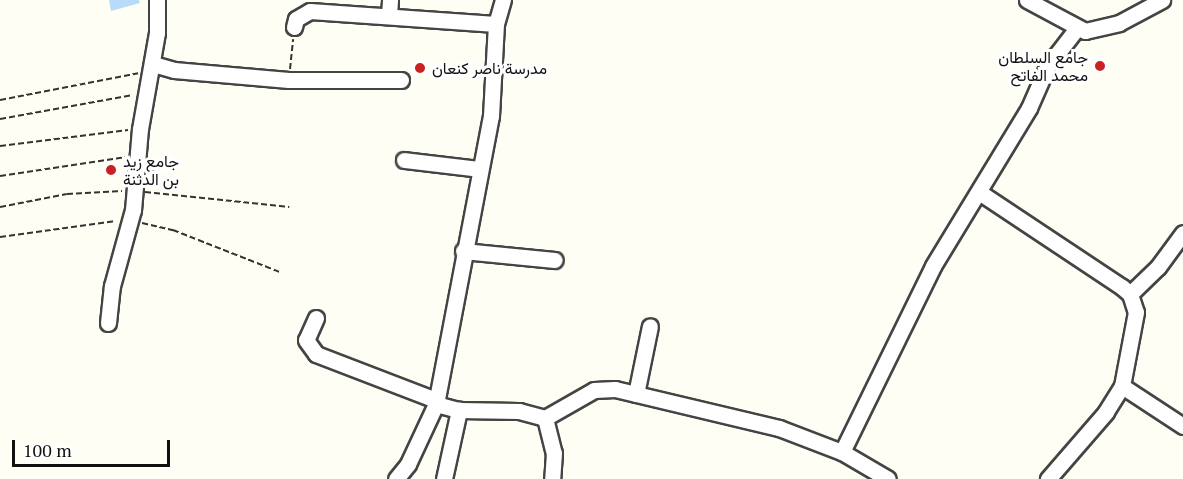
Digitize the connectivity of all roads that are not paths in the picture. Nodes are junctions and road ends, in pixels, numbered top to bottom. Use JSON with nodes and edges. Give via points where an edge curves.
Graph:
{"nodes":[{"id":1,"x":157,"y":0,"type":"edge"},
{"id":2,"x":503,"y":0,"type":"edge"},
{"id":3,"x":1027,"y":0,"type":"edge"},
{"id":4,"x":1162,"y":0,"type":"edge"},
{"id":5,"x":389,"y":8,"type":"edge"},
{"id":6,"x":496,"y":24,"type":"junction"},
{"id":7,"x":294,"y":27,"type":"road end"},
{"id":8,"x":1077,"y":28,"type":"junction"},
{"id":9,"x":152,"y":68,"type":"junction"},
{"id":10,"x":401,"y":80,"type":"dead end"},
{"id":11,"x":405,"y":160,"type":"dead end"},
{"id":12,"x":479,"y":169,"type":"junction"},
{"id":13,"x":979,"y":192,"type":"junction"},
{"id":14,"x":1183,"y":233,"type":"edge"},
{"id":15,"x":463,"y":250,"type":"junction"},
{"id":16,"x":555,"y":260,"type":"dead end"},
{"id":17,"x":1130,"y":294,"type":"junction"},
{"id":18,"x":316,"y":318,"type":"dead end"},
{"id":19,"x":108,"y":323,"type":"dead end"},
{"id":20,"x":650,"y":326,"type":"dead end"},
{"id":21,"x":1122,"y":386,"type":"junction"},
{"id":22,"x":636,"y":394,"type":"junction"},
{"id":23,"x":436,"y":402,"type":"junction"},
{"id":24,"x":459,"y":410,"type":"junction"},
{"id":25,"x":545,"y":418,"type":"junction"},
{"id":26,"x":1183,"y":426,"type":"edge"},
{"id":27,"x":842,"y":452,"type":"junction"},
{"id":28,"x":396,"y":479,"type":"edge"},
{"id":29,"x":444,"y":479,"type":"edge"},
{"id":30,"x":552,"y":479,"type":"edge"},
{"id":31,"x":888,"y":479,"type":"edge"},
{"id":32,"x":1048,"y":479,"type":"edge"}],
"edges":[{"from":1,"to":9,"type":"street"},
{"from":2,"to":6,"type":"street"},
{"from":3,"to":8,"type":"street"},
{"from":4,"to":8,"type":"street","via":[[1104,28]]},
{"from":5,"to":6,"type":"street"},
{"from":5,"to":7,"type":"street","via":[[310,11],[297,19]]},
{"from":6,"to":12,"type":"street","via":[[491,116]]},
{"from":8,"to":13,"type":"street","via":[[1047,67],[1029,108]]},
{"from":9,"to":10,"type":"street","via":[[289,80]]},
{"from":9,"to":19,"type":"street","via":[[140,129],[131,220],[112,286]]},
{"from":11,"to":12,"type":"street"},
{"from":12,"to":15,"type":"street"},
{"from":13,"to":17,"type":"street"},
{"from":13,"to":27,"type":"street","via":[[933,266]]},
{"from":14,"to":17,"type":"street","via":[[1158,267]]},
{"from":15,"to":16,"type":"street"},
{"from":15,"to":23,"type":"street"},
{"from":17,"to":21,"type":"street","via":[[1136,323]]},
{"from":18,"to":23,"type":"street","via":[[306,340],[316,354]]},
{"from":20,"to":22,"type":"street"},
{"from":21,"to":26,"type":"street"},
{"from":21,"to":32,"type":"street","via":[[1106,412]]},
{"from":22,"to":25,"type":"street","via":[[594,390]]},
{"from":22,"to":27,"type":"street","via":[[758,422]]},
{"from":23,"to":24,"type":"street"},
{"from":23,"to":28,"type":"street","via":[[408,464]]},
{"from":24,"to":25,"type":"street","via":[[519,411]]},
{"from":24,"to":29,"type":"street"},
{"from":25,"to":30,"type":"street","via":[[554,453]]},
{"from":27,"to":31,"type":"street"}]}
